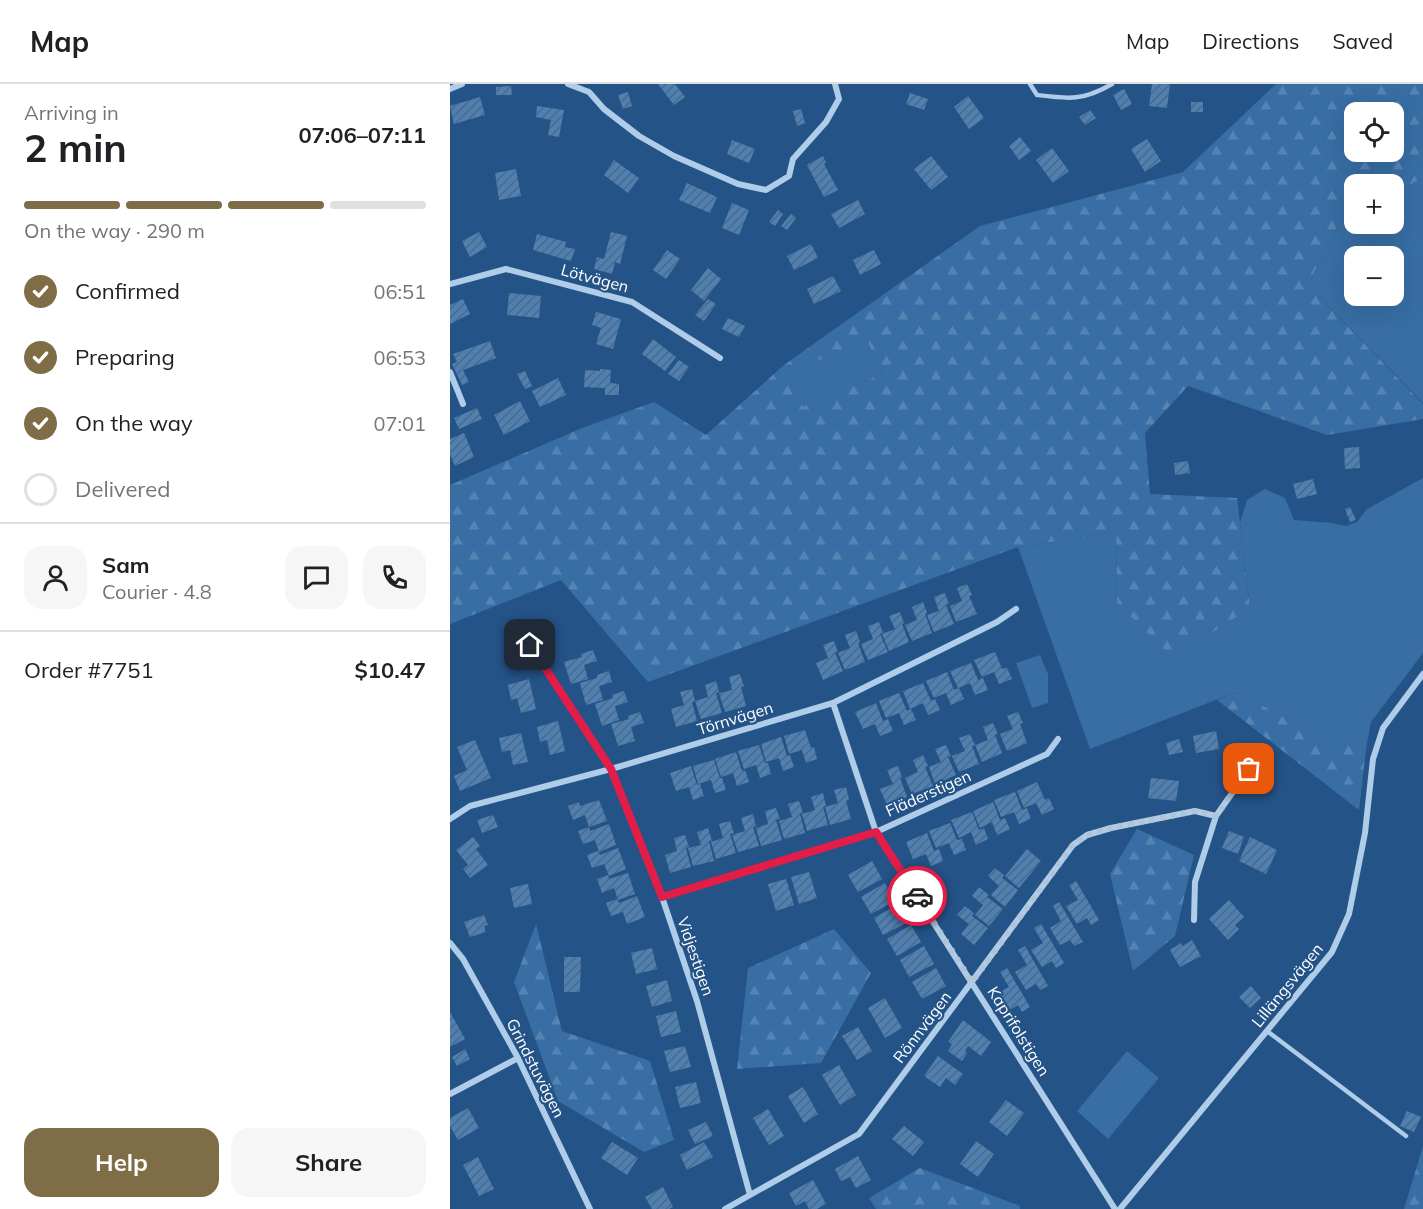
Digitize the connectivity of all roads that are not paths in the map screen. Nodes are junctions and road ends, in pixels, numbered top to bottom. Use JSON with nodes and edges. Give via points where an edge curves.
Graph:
{"nodes":[{"id":1,"x":462,"y":84,"type":"edge"},
{"id":2,"x":568,"y":84,"type":"edge"},
{"id":3,"x":589,"y":84,"type":"edge"},
{"id":4,"x":834,"y":84,"type":"edge"},
{"id":5,"x":1030,"y":84,"type":"edge"},
{"id":6,"x":1112,"y":84,"type":"edge"},
{"id":7,"x":450,"y":89,"type":"edge"},
{"id":8,"x":589,"y":92,"type":"junction"},
{"id":9,"x":450,"y":284,"type":"edge"},
{"id":10,"x":720,"y":358,"type":"dead end"},
{"id":11,"x":450,"y":372,"type":"edge"},
{"id":12,"x":463,"y":404,"type":"dead end"},
{"id":13,"x":1016,"y":609,"type":"dead end"},
{"id":14,"x":530,"y":645,"type":"dead end"},
{"id":15,"x":1423,"y":674,"type":"edge"},
{"id":16,"x":833,"y":703,"type":"junction"},
{"id":17,"x":1058,"y":739,"type":"dead end"},
{"id":18,"x":1259,"y":755,"type":"dead end"},
{"id":19,"x":611,"y":769,"type":"junction"},
{"id":20,"x":1216,"y":816,"type":"junction"},
{"id":21,"x":450,"y":819,"type":"edge"},
{"id":22,"x":876,"y":832,"type":"junction"},
{"id":23,"x":662,"y":897,"type":"junction"},
{"id":24,"x":1194,"y":921,"type":"dead end"},
{"id":25,"x":450,"y":943,"type":"edge"},
{"id":26,"x":972,"y":982,"type":"junction"},
{"id":27,"x":1267,"y":1031,"type":"junction"},
{"id":28,"x":518,"y":1058,"type":"junction"},
{"id":29,"x":450,"y":1094,"type":"edge"},
{"id":30,"x":1406,"y":1136,"type":"dead end"},
{"id":31,"x":750,"y":1195,"type":"junction"},
{"id":32,"x":590,"y":1209,"type":"edge"},
{"id":33,"x":725,"y":1209,"type":"edge"},
{"id":34,"x":1118,"y":1209,"type":"edge"}],
"edges":[{"from":1,"to":7,"type":"street"},
{"from":2,"to":8,"type":"street"},
{"from":3,"to":8,"type":"street"},
{"from":4,"to":8,"type":"street","via":[[839,99],[826,122],[793,159],[789,176],[766,190],[738,184],[662,150],[604,109]]},
{"from":5,"to":6,"type":"lane","via":[[1037,95],[1072,99]]},
{"from":9,"to":10,"type":"street","name":"Lötvägen","via":[[506,269],[632,302]]},
{"from":11,"to":12,"type":"street"},
{"from":13,"to":16,"type":"street","name":"Törnvägen"},
{"from":14,"to":19,"type":"street","name":"Vidjestigen"},
{"from":15,"to":27,"type":"street","name":"Lillängsvägen","via":[[1383,728],[1373,759],[1365,833],[1349,914],[1332,952]]},
{"from":16,"to":19,"type":"street","name":"Törnvägen"},
{"from":16,"to":22,"type":"street","name":"Kaprifolstigen"},
{"from":17,"to":22,"type":"street","name":"Fläderstigen","via":[[1047,754]]},
{"from":18,"to":20,"type":"street"},
{"from":19,"to":21,"type":"street","name":"Törnvägen","via":[[470,806]]},
{"from":19,"to":23,"type":"street","name":"Vidjestigen"},
{"from":20,"to":24,"type":"street","via":[[1195,882]]},
{"from":20,"to":26,"type":"street","name":"Rönnvägen","via":[[1195,811],[1087,835],[1073,845]]},
{"from":22,"to":23,"type":"street","name":"Fläderstigen"},
{"from":22,"to":26,"type":"street","name":"Kaprifolstigen"},
{"from":23,"to":31,"type":"street","name":"Vidjestigen","via":[[698,1001]]},
{"from":25,"to":28,"type":"street","name":"Grindstuvägen","via":[[463,959]]},
{"from":26,"to":31,"type":"street","name":"Rönnvägen","via":[[859,1134]]},
{"from":26,"to":34,"type":"street","name":"Kaprifolstigen"},
{"from":27,"to":30,"type":"lane"},
{"from":27,"to":34,"type":"street","name":"Lillängsvägen"},
{"from":28,"to":29,"type":"street"},
{"from":28,"to":32,"type":"street","name":"Grindstuvägen"},
{"from":31,"to":33,"type":"street","name":"Rönnvägen"}]}
